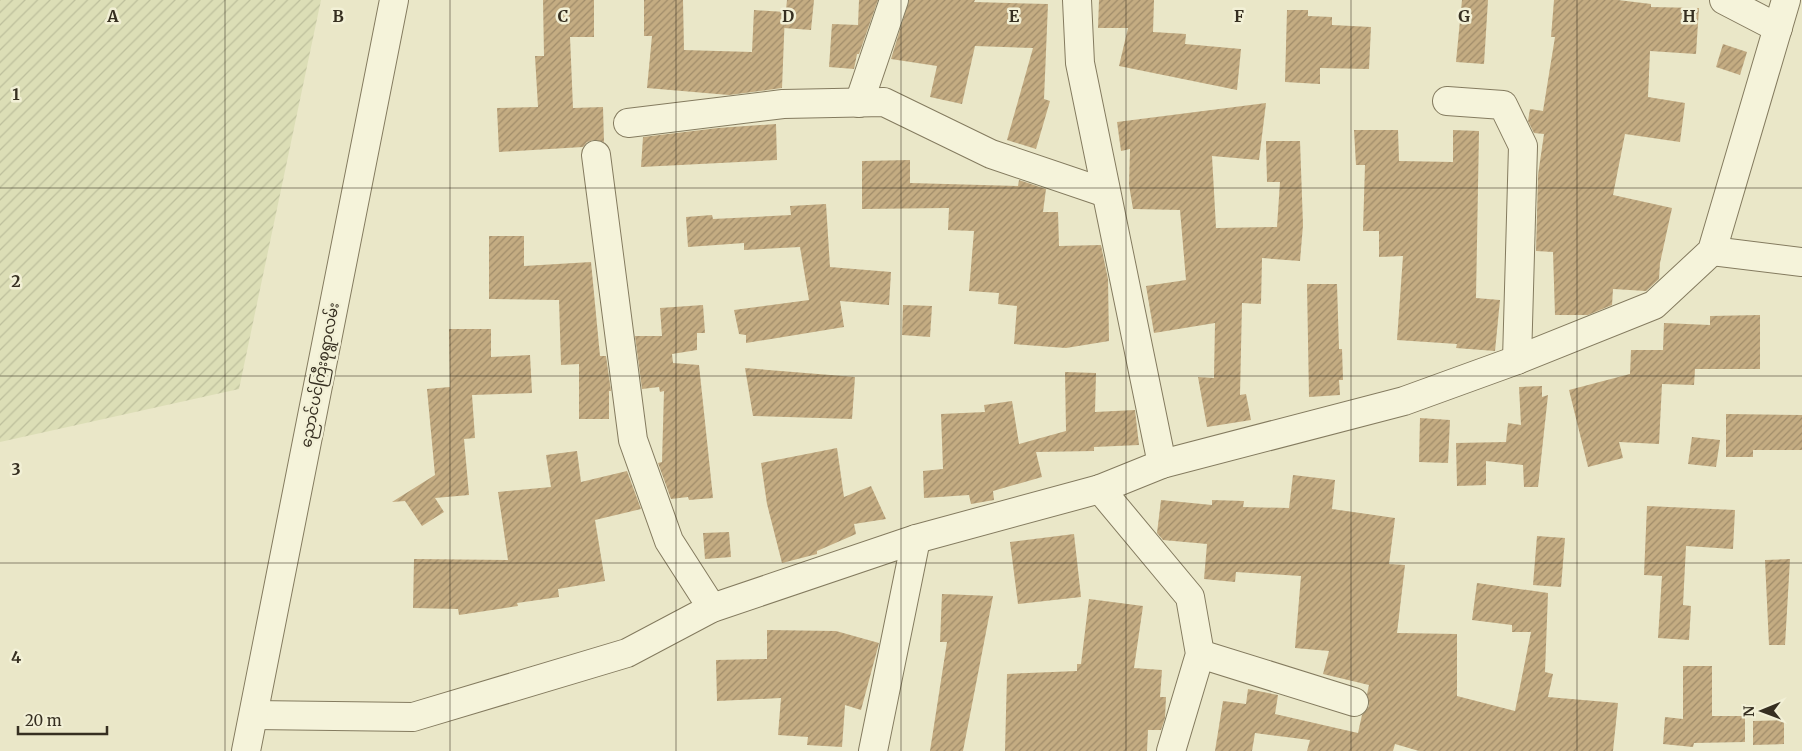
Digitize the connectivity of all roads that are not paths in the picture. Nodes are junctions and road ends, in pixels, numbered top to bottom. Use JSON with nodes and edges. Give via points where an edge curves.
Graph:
{"nodes":[{"id":1,"x":394,"y":0,"type":"edge"},
{"id":2,"x":894,"y":0,"type":"edge"},
{"id":3,"x":1077,"y":0,"type":"edge"},
{"id":4,"x":1724,"y":0,"type":"edge"},
{"id":5,"x":1786,"y":0,"type":"edge"},
{"id":6,"x":1778,"y":28,"type":"junction"},
{"id":7,"x":1447,"y":101,"type":"dead end"},
{"id":8,"x":859,"y":103,"type":"junction"},
{"id":9,"x":628,"y":123,"type":"dead end"},
{"id":10,"x":596,"y":156,"type":"dead end"},
{"id":11,"x":1106,"y":193,"type":"junction"},
{"id":12,"x":1712,"y":251,"type":"junction"},
{"id":13,"x":1802,"y":262,"type":"edge"},
{"id":14,"x":1517,"y":360,"type":"junction"},
{"id":15,"x":1162,"y":464,"type":"junction"},
{"id":16,"x":1100,"y":490,"type":"junction"},
{"id":17,"x":916,"y":539,"type":"junction"},
{"id":18,"x":712,"y":608,"type":"junction"},
{"id":19,"x":1200,"y":654,"type":"junction"},
{"id":20,"x":1354,"y":702,"type":"dead end"},
{"id":21,"x":254,"y":714,"type":"junction"},
{"id":22,"x":246,"y":751,"type":"edge"},
{"id":23,"x":872,"y":751,"type":"edge"},
{"id":24,"x":1171,"y":751,"type":"edge"}],
"edges":[{"from":1,"to":21,"type":"street","name":"ညောင်ပင်ကြီးစုရွာလမ်း"},
{"from":2,"to":8,"type":"street"},
{"from":3,"to":11,"type":"street","via":[[1080,63]]},
{"from":4,"to":6,"type":"street"},
{"from":5,"to":6,"type":"street"},
{"from":6,"to":12,"type":"street"},
{"from":7,"to":14,"type":"street","via":[[1503,106],[1523,146]]},
{"from":8,"to":9,"type":"street","via":[[783,104]]},
{"from":8,"to":11,"type":"street","via":[[884,102],[991,154]]},
{"from":10,"to":18,"type":"street","via":[[633,440],[669,541]]},
{"from":11,"to":15,"type":"street"},
{"from":12,"to":13,"type":"street"},
{"from":12,"to":14,"type":"street","via":[[1654,305]]},
{"from":14,"to":15,"type":"street","via":[[1404,401]]},
{"from":15,"to":16,"type":"street"},
{"from":16,"to":17,"type":"street"},
{"from":16,"to":19,"type":"street","via":[[1190,597]]},
{"from":17,"to":18,"type":"street"},
{"from":17,"to":23,"type":"street"},
{"from":18,"to":21,"type":"street","via":[[627,653],[413,717]]},
{"from":19,"to":20,"type":"street"},
{"from":19,"to":24,"type":"street"},
{"from":21,"to":22,"type":"street","name":"ညောင်ပင်ကြီးစုရွာလမ်း"}]}
